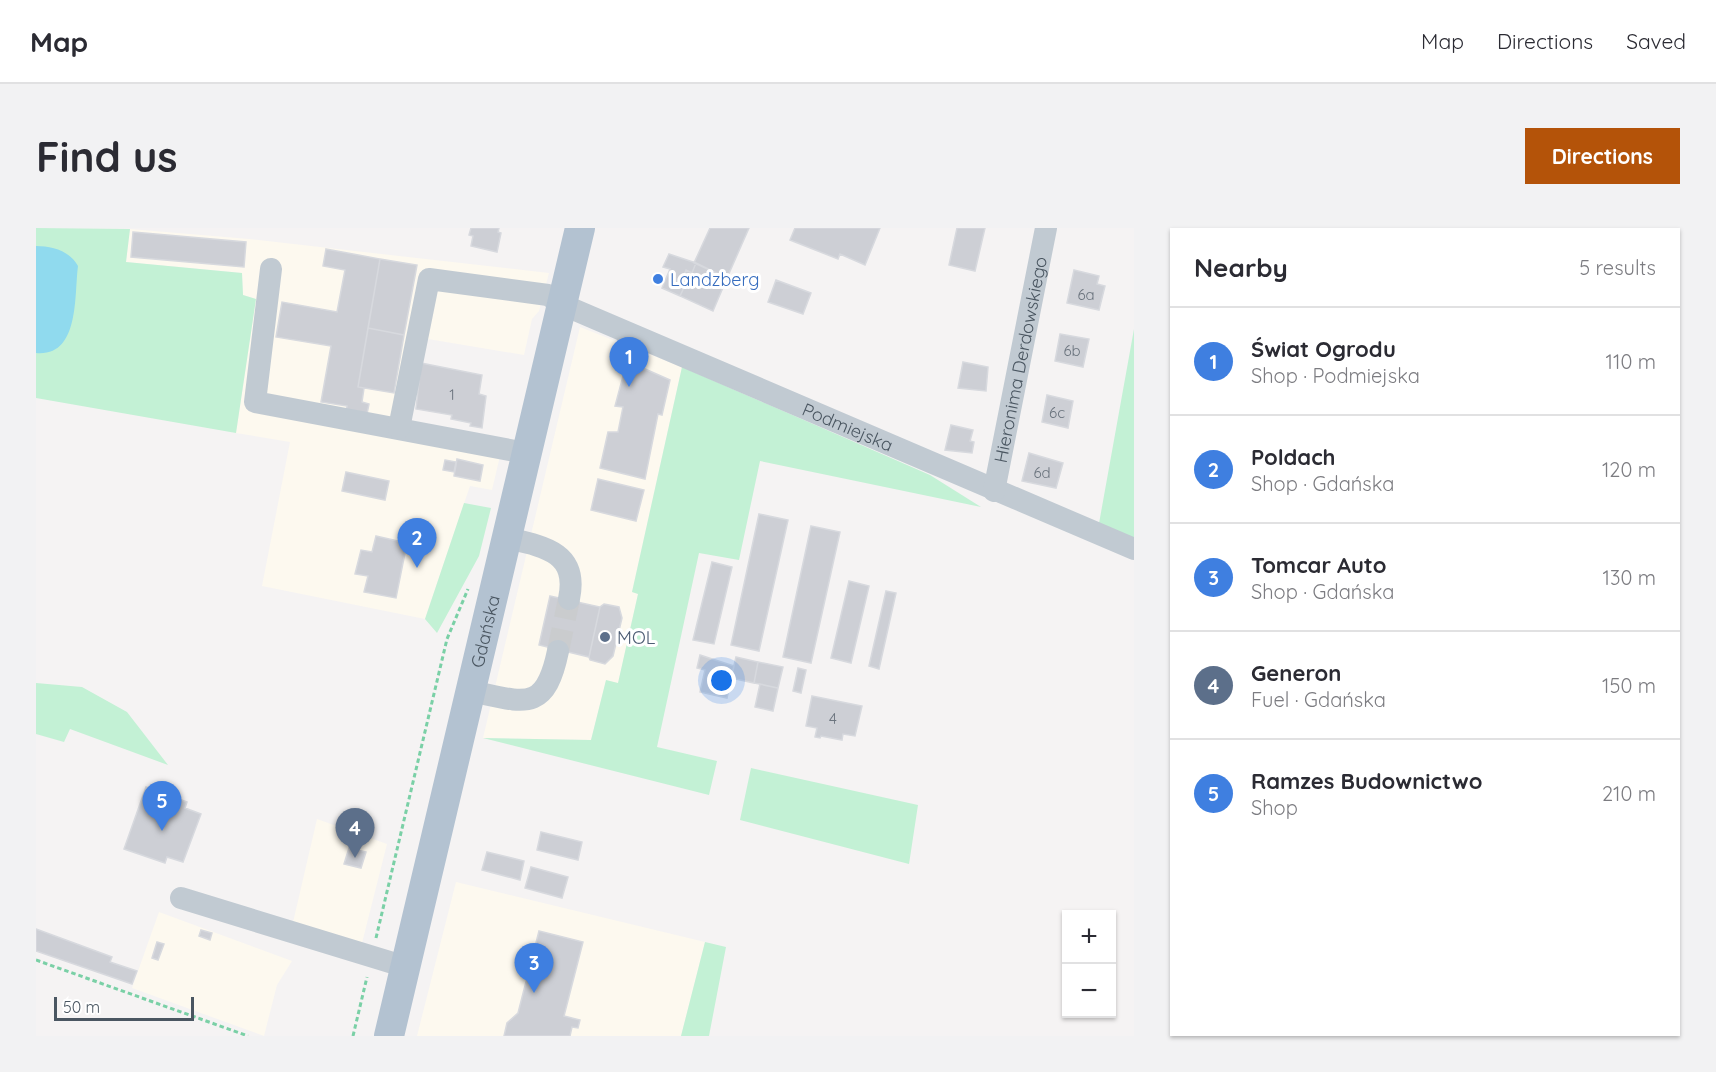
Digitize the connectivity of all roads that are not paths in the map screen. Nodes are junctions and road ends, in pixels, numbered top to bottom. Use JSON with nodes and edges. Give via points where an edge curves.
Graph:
{"nodes":[{"id":1,"x":580,"y":228,"type":"edge"},
{"id":2,"x":1046,"y":228,"type":"edge"},
{"id":3,"x":271,"y":269,"type":"dead end"},
{"id":4,"x":561,"y":304,"type":"junction"},
{"id":5,"x":399,"y":428,"type":"junction"},
{"id":6,"x":526,"y":453,"type":"junction"},
{"id":7,"x":994,"y":491,"type":"junction"},
{"id":8,"x":506,"y":538,"type":"junction"},
{"id":9,"x":1134,"y":549,"type":"edge"},
{"id":10,"x":569,"y":599,"type":"tunnel mouth"},
{"id":11,"x":558,"y":651,"type":"tunnel mouth"},
{"id":12,"x":470,"y":691,"type":"junction"},
{"id":13,"x":181,"y":898,"type":"dead end"},
{"id":14,"x":406,"y":967,"type":"junction"},
{"id":15,"x":389,"y":1036,"type":"edge"}],
"edges":[{"from":1,"to":4,"type":"main road","name":"Gdańska"},
{"from":2,"to":7,"type":"street","name":"Hieronima Derdowskiego"},
{"from":3,"to":5,"type":"street","via":[[255,402]]},
{"from":4,"to":5,"type":"street","name":"Podmiejska","via":[[548,295],[429,279]]},
{"from":4,"to":6,"type":"main road","name":"Gdańska"},
{"from":4,"to":7,"type":"street","name":"Podmiejska","via":[[863,431]]},
{"from":5,"to":6,"type":"street"},
{"from":6,"to":8,"type":"main road","name":"Gdańska"},
{"from":7,"to":9,"type":"street","name":"Podmiejska"},
{"from":8,"to":10,"type":"street","via":[[544,546],[562,558],[569,570]]},
{"from":8,"to":12,"type":"main road","name":"Gdańska"},
{"from":11,"to":12,"type":"street","via":[[549,686],[533,698],[512,700]]},
{"from":12,"to":14,"type":"main road","name":"Gdańska"},
{"from":13,"to":14,"type":"street"},
{"from":14,"to":15,"type":"main road","name":"Gdańska"}]}
